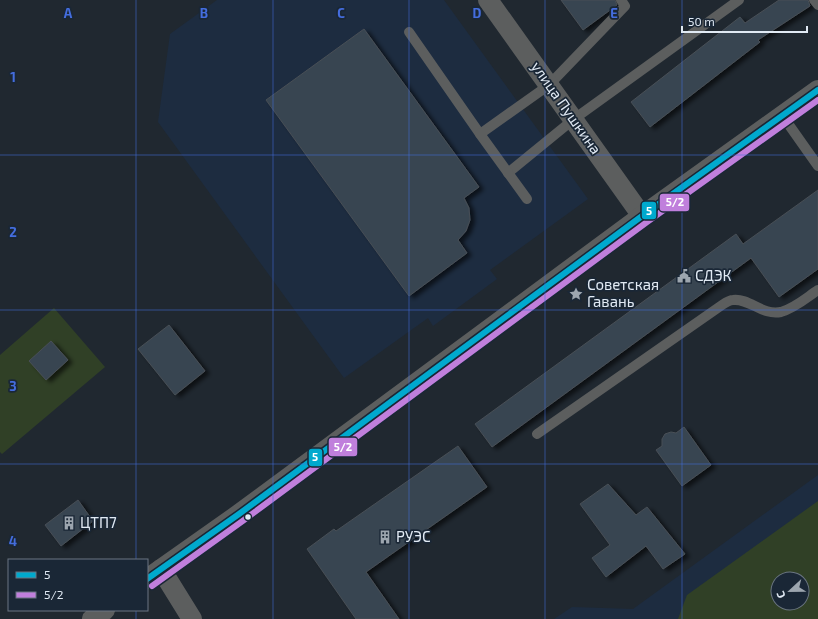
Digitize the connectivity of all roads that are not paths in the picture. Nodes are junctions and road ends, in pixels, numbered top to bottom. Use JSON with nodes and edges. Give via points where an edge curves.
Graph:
{"nodes":[{"id":1,"x":488,"y":0,"type":"edge"},
{"id":2,"x":620,"y":0,"type":"edge"},
{"id":3,"x":739,"y":0,"type":"edge"},
{"id":4,"x":814,"y":0,"type":"edge"},
{"id":5,"x":818,"y":5,"type":"edge"},
{"id":6,"x":409,"y":32,"type":"dead end"},
{"id":7,"x":549,"y":85,"type":"junction"},
{"id":8,"x":818,"y":90,"type":"edge"},
{"id":9,"x":782,"y":115,"type":"junction"},
{"id":10,"x":574,"y":119,"type":"junction"},
{"id":11,"x":480,"y":134,"type":"junction"},
{"id":12,"x":818,"y":166,"type":"edge"},
{"id":13,"x":508,"y":173,"type":"junction"},
{"id":14,"x":527,"y":199,"type":"dead end"},
{"id":15,"x":642,"y":216,"type":"junction"},
{"id":16,"x":818,"y":290,"type":"edge"},
{"id":17,"x":537,"y":434,"type":"dead end"},
{"id":18,"x":154,"y":574,"type":"edge"},
{"id":19,"x":104,"y":611,"type":"edge"},
{"id":20,"x":92,"y":619,"type":"edge"},
{"id":21,"x":192,"y":619,"type":"edge"}],
"edges":[{"from":1,"to":7,"type":"street","name":"улица Пушкина"},
{"from":2,"to":7,"type":"lane","via":[[625,6]]},
{"from":3,"to":10,"type":"lane"},
{"from":4,"to":5,"type":"lane"},
{"from":6,"to":11,"type":"lane"},
{"from":7,"to":10,"type":"street","name":"улица Пушкина"},
{"from":7,"to":11,"type":"lane"},
{"from":8,"to":9,"type":"street"},
{"from":9,"to":12,"type":"lane"},
{"from":9,"to":15,"type":"street"},
{"from":10,"to":13,"type":"lane"},
{"from":10,"to":15,"type":"street","name":"улица Пушкина"},
{"from":11,"to":13,"type":"lane"},
{"from":13,"to":14,"type":"lane"},
{"from":15,"to":18,"type":"street"},
{"from":16,"to":17,"type":"lane","via":[[792,308],[779,312],[766,312],[743,301],[733,300],[722,305]]},
{"from":18,"to":21,"type":"street"},
{"from":19,"to":20,"type":"street"}]}
